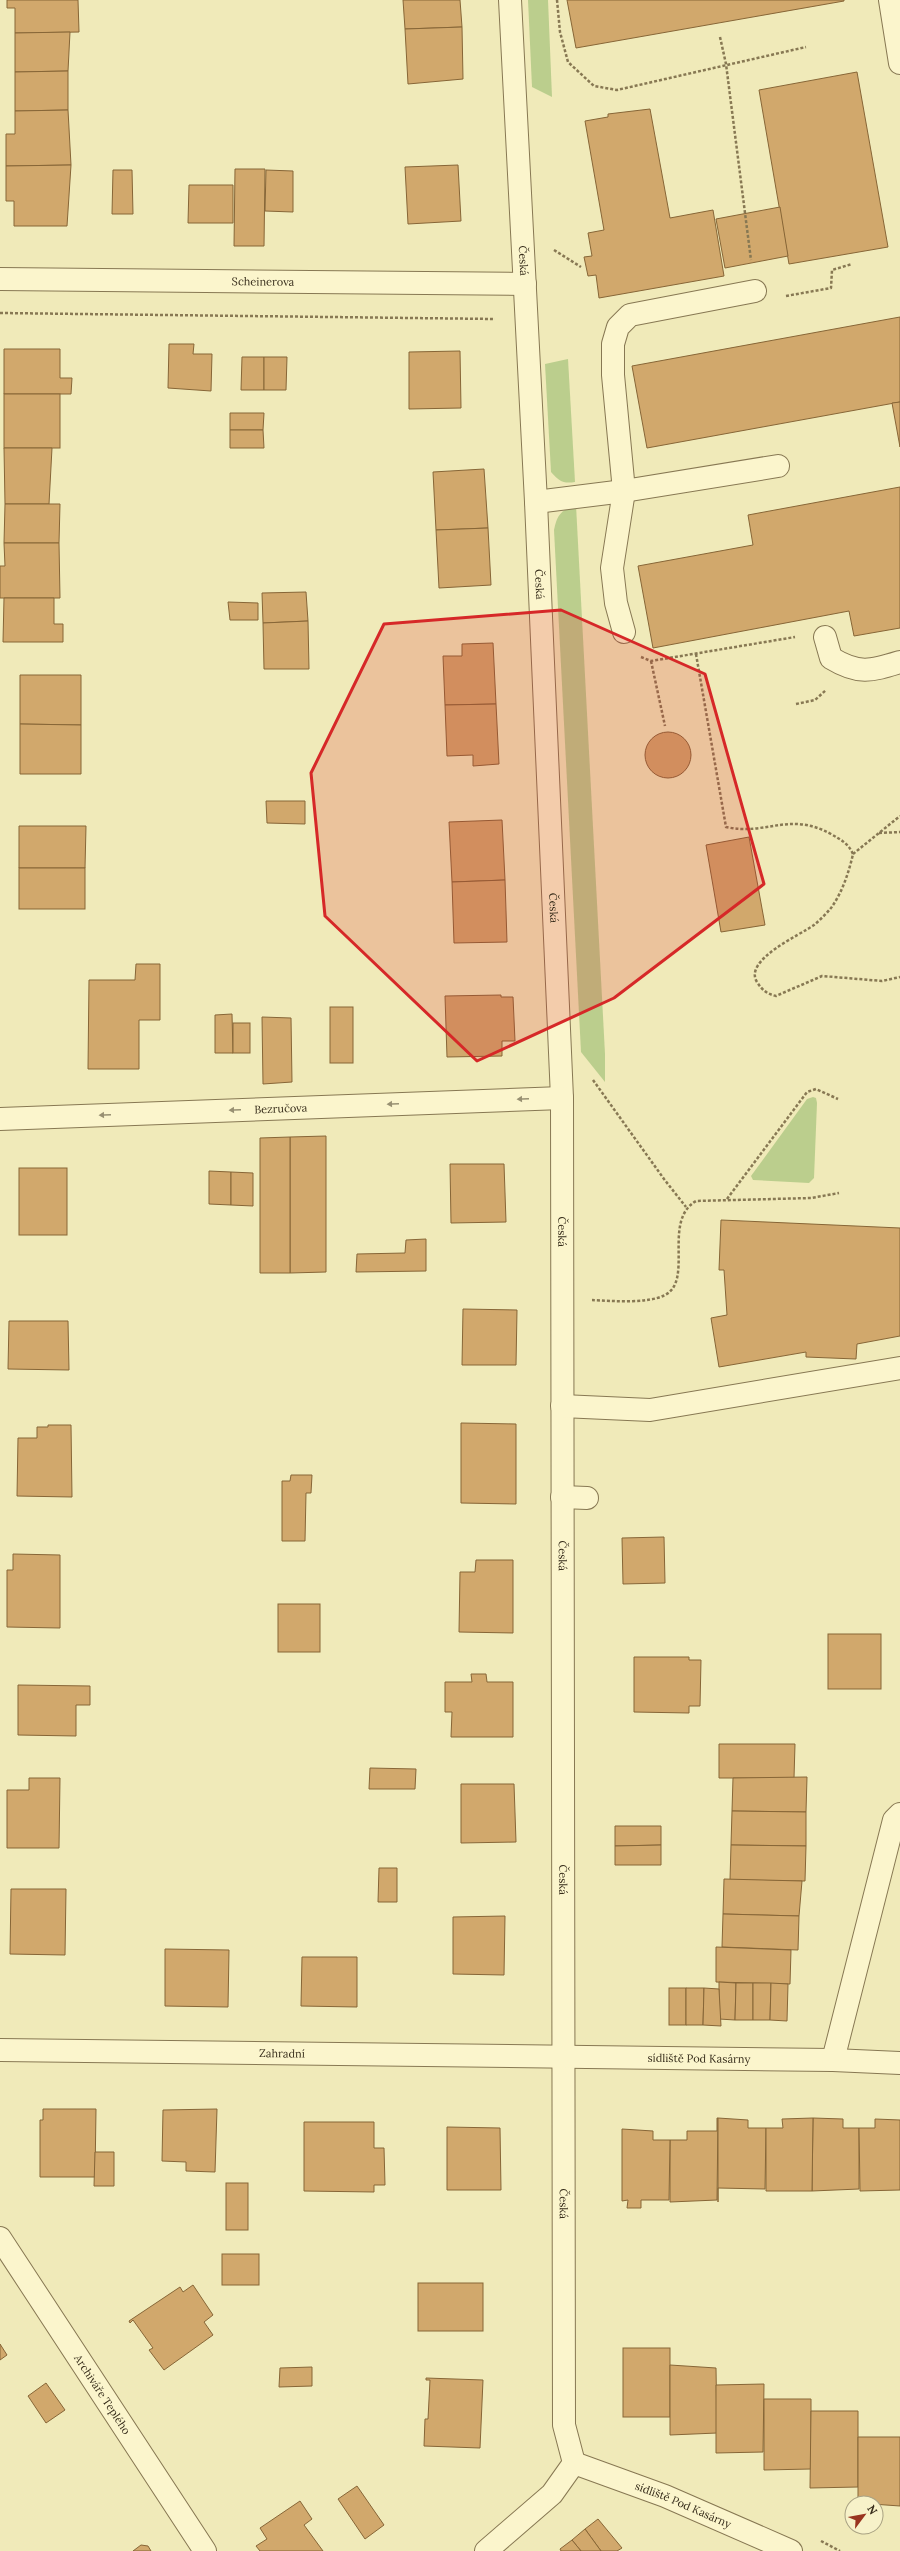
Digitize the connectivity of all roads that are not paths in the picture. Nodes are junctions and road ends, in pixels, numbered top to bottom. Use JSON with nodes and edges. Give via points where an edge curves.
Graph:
{"nodes":[{"id":1,"x":510,"y":0,"type":"edge"},
{"id":2,"x":890,"y":0,"type":"edge"},
{"id":3,"x":900,"y":63,"type":"edge"},
{"id":4,"x":0,"y":279,"type":"edge"},
{"id":5,"x":525,"y":284,"type":"junction"},
{"id":6,"x":755,"y":290,"type":"road end"},
{"id":7,"x":778,"y":466,"type":"dead end"},
{"id":8,"x":624,"y":491,"type":"junction"},
{"id":9,"x":536,"y":502,"type":"junction"},
{"id":10,"x":624,"y":632,"type":"dead end"},
{"id":11,"x":825,"y":637,"type":"dead end"},
{"id":12,"x":900,"y":662,"type":"edge"},
{"id":13,"x":562,"y":1098,"type":"junction"},
{"id":14,"x":0,"y":1118,"type":"edge"},
{"id":15,"x":900,"y":1368,"type":"edge"},
{"id":16,"x":562,"y":1406,"type":"junction"},
{"id":17,"x":562,"y":1497,"type":"junction"},
{"id":18,"x":587,"y":1498,"type":"dead end"},
{"id":19,"x":900,"y":1814,"type":"edge"},
{"id":20,"x":0,"y":2050,"type":"edge"},
{"id":21,"x":565,"y":2058,"type":"junction"},
{"id":22,"x":833,"y":2060,"type":"junction"},
{"id":23,"x":900,"y":2063,"type":"edge"},
{"id":24,"x":0,"y":2238,"type":"edge"},
{"id":25,"x":574,"y":2463,"type":"junction"},
{"id":26,"x":205,"y":2551,"type":"edge"},
{"id":27,"x":486,"y":2551,"type":"edge"},
{"id":28,"x":791,"y":2551,"type":"edge"}],
"edges":[{"from":1,"to":5,"type":"street","name":"Česká"},
{"from":2,"to":3,"type":"street"},
{"from":4,"to":5,"type":"street","name":"Scheinerova"},
{"from":5,"to":9,"type":"street","name":"Česká"},
{"from":6,"to":8,"type":"street","via":[[630,315],[618,327],[613,344],[613,375]]},
{"from":7,"to":8,"type":"street"},
{"from":8,"to":9,"type":"street"},
{"from":8,"to":10,"type":"street","via":[[612,568],[616,603]]},
{"from":9,"to":13,"type":"street","name":"Česká"},
{"from":11,"to":12,"type":"street","via":[[831,658],[847,668],[872,670]]},
{"from":13,"to":14,"type":"street","name":"Bezručova","one_way":true},
{"from":13,"to":16,"type":"street","name":"Česká"},
{"from":15,"to":16,"type":"street","via":[[650,1410]]},
{"from":16,"to":17,"type":"street","name":"Česká"},
{"from":17,"to":18,"type":"street"},
{"from":17,"to":21,"type":"street","name":"Česká"},
{"from":19,"to":22,"type":"street","via":[[894,1820]]},
{"from":20,"to":21,"type":"street","name":"Zahradní"},
{"from":21,"to":22,"type":"street","name":"sídliště Pod Kasárny"},
{"from":21,"to":25,"type":"street","name":"Česká","via":[[564,2425]]},
{"from":22,"to":23,"type":"street","name":"sídliště Pod Kasárny"},
{"from":24,"to":26,"type":"street","name":"Archiváře Teplého"},
{"from":25,"to":27,"type":"street","via":[[552,2494]]},
{"from":25,"to":28,"type":"street","name":"sídliště Pod Kasárny","via":[[665,2496]]}]}
